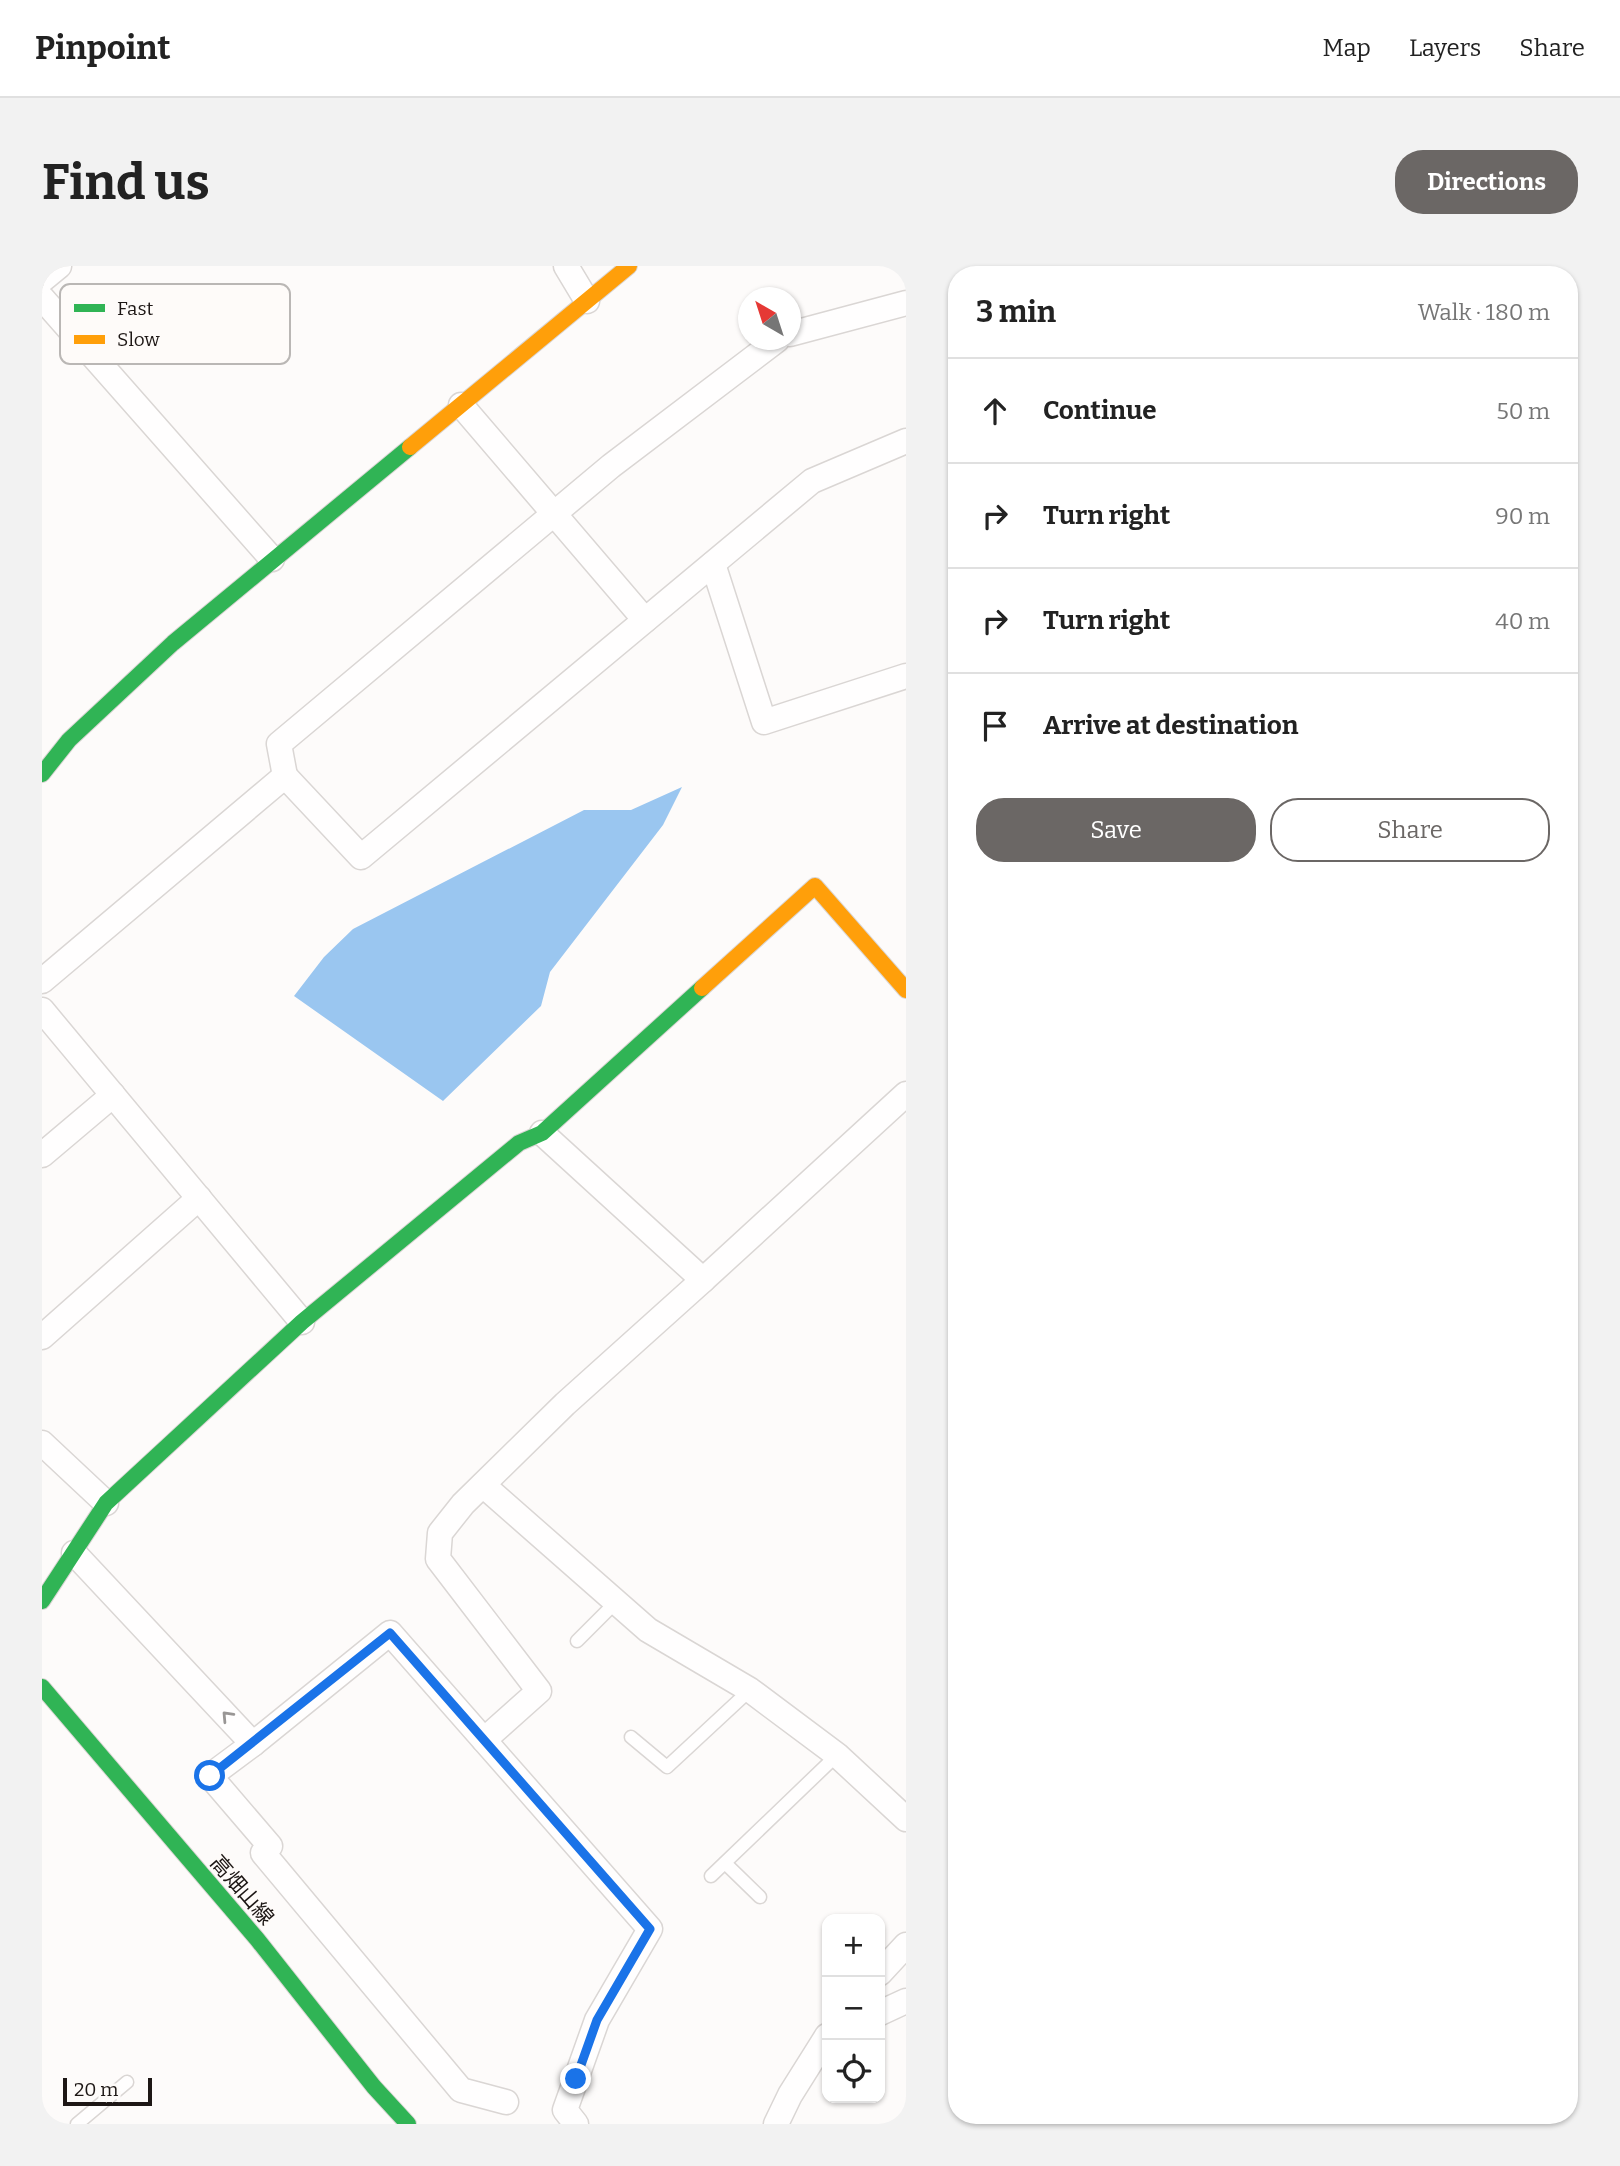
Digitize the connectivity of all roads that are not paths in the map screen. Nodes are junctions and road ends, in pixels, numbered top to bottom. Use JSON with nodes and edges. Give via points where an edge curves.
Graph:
{"nodes":[{"id":1,"x":59,"y":266,"type":"edge"},
{"id":2,"x":566,"y":266,"type":"edge"},
{"id":3,"x":629,"y":266,"type":"edge"},
{"id":4,"x":42,"y":280,"type":"edge"},
{"id":5,"x":42,"y":298,"type":"edge"},
{"id":6,"x":587,"y":301,"type":"junction"},
{"id":7,"x":906,"y":303,"type":"edge"},
{"id":8,"x":60,"y":318,"type":"edge"},
{"id":9,"x":801,"y":331,"type":"edge"},
{"id":10,"x":765,"y":350,"type":"edge"},
{"id":11,"x":100,"y":364,"type":"edge"},
{"id":12,"x":461,"y":405,"type":"junction"},
{"id":13,"x":906,"y":442,"type":"edge"},
{"id":14,"x":554,"y":514,"type":"junction"},
{"id":15,"x":272,"y":559,"type":"junction"},
{"id":16,"x":713,"y":564,"type":"junction"},
{"id":17,"x":645,"y":620,"type":"junction"},
{"id":18,"x":906,"y":676,"type":"edge"},
{"id":19,"x":42,"y":774,"type":"edge"},
{"id":20,"x":285,"y":776,"type":"junction"},
{"id":21,"x":42,"y":981,"type":"edge"},
{"id":22,"x":906,"y":990,"type":"edge"},
{"id":23,"x":42,"y":1010,"type":"edge"},
{"id":24,"x":906,"y":1094,"type":"edge"},
{"id":25,"x":113,"y":1095,"type":"junction"},
{"id":26,"x":542,"y":1133,"type":"junction"},
{"id":27,"x":42,"y":1155,"type":"edge"},
{"id":28,"x":199,"y":1198,"type":"junction"},
{"id":29,"x":703,"y":1280,"type":"junction"},
{"id":30,"x":302,"y":1322,"type":"junction"},
{"id":31,"x":42,"y":1337,"type":"edge"},
{"id":32,"x":42,"y":1443,"type":"edge"},
{"id":33,"x":483,"y":1485,"type":"junction"},
{"id":34,"x":106,"y":1503,"type":"junction"},
{"id":35,"x":74,"y":1553,"type":"junction"},
{"id":36,"x":42,"y":1601,"type":"edge"},
{"id":37,"x":615,"y":1602,"type":"junction"},
{"id":38,"x":577,"y":1641,"type":"dead end"},
{"id":39,"x":42,"y":1687,"type":"edge"},
{"id":40,"x":750,"y":1690,"type":"junction"},
{"id":41,"x":631,"y":1737,"type":"dead end"},
{"id":42,"x":484,"y":1740,"type":"junction"},
{"id":43,"x":253,"y":1744,"type":"junction"},
{"id":44,"x":837,"y":1755,"type":"junction"},
{"id":45,"x":906,"y":1819,"type":"edge"},
{"id":46,"x":725,"y":1863,"type":"junction"},
{"id":47,"x":711,"y":1876,"type":"dead end"},
{"id":48,"x":760,"y":1897,"type":"dead end"},
{"id":49,"x":906,"y":1945,"type":"edge"},
{"id":50,"x":885,"y":1968,"type":"edge"},
{"id":51,"x":906,"y":2001,"type":"edge"},
{"id":52,"x":885,"y":2011,"type":"edge"},
{"id":53,"x":824,"y":2040,"type":"edge"},
{"id":54,"x":127,"y":2082,"type":"dead end"},
{"id":55,"x":506,"y":2102,"type":"dead end"},
{"id":56,"x":77,"y":2124,"type":"edge"},
{"id":57,"x":408,"y":2124,"type":"edge"},
{"id":58,"x":576,"y":2124,"type":"edge"},
{"id":59,"x":776,"y":2124,"type":"edge"}],
"edges":[{"from":1,"to":4,"type":"street"},
{"from":2,"to":6,"type":"street"},
{"from":3,"to":6,"type":"street"},
{"from":5,"to":8,"type":"street"},
{"from":6,"to":12,"type":"street"},
{"from":7,"to":9,"type":"street"},
{"from":10,"to":14,"type":"street"},
{"from":11,"to":15,"type":"street"},
{"from":12,"to":14,"type":"street"},
{"from":12,"to":15,"type":"street"},
{"from":13,"to":16,"type":"street","via":[[812,481]]},
{"from":14,"to":17,"type":"street"},
{"from":14,"to":20,"type":"street","via":[[279,744]]},
{"from":15,"to":19,"type":"street","via":[[69,740]]},
{"from":16,"to":17,"type":"street"},
{"from":16,"to":18,"type":"street","via":[[764,722]]},
{"from":17,"to":20,"type":"street","via":[[361,857]]},
{"from":20,"to":21,"type":"street"},
{"from":22,"to":26,"type":"street","via":[[815,886]]},
{"from":23,"to":25,"type":"street"},
{"from":24,"to":29,"type":"street"},
{"from":25,"to":27,"type":"street"},
{"from":25,"to":28,"type":"street"},
{"from":26,"to":29,"type":"street"},
{"from":26,"to":30,"type":"street","via":[[519,1143]]},
{"from":28,"to":30,"type":"street"},
{"from":28,"to":31,"type":"street"},
{"from":29,"to":33,"type":"street"},
{"from":30,"to":34,"type":"street"},
{"from":32,"to":34,"type":"street"},
{"from":33,"to":37,"type":"street"},
{"from":33,"to":42,"type":"street","via":[[440,1533],[438,1559],[539,1691]]},
{"from":34,"to":35,"type":"street"},
{"from":35,"to":36,"type":"street"},
{"from":43,"to":35,"type":"street","one_way":true},
{"from":37,"to":38,"type":"lane"},
{"from":37,"to":40,"type":"street","via":[[648,1630]]},
{"from":39,"to":57,"type":"street","name":"高畑山線"},
{"from":40,"to":41,"type":"lane","via":[[667,1768]]},
{"from":40,"to":44,"type":"street"},
{"from":42,"to":43,"type":"street","via":[[390,1633]]},
{"from":42,"to":58,"type":"street","via":[[650,1929],[597,2020],[565,2110]]},
{"from":43,"to":55,"type":"street","via":[[210,1776],[270,1846],[264,1853],[461,2090]]},
{"from":44,"to":45,"type":"street"},
{"from":44,"to":46,"type":"lane"},
{"from":46,"to":47,"type":"lane"},
{"from":46,"to":48,"type":"lane"},
{"from":49,"to":50,"type":"street"},
{"from":51,"to":52,"type":"street"},
{"from":53,"to":59,"type":"street"},
{"from":54,"to":56,"type":"lane"}]}
